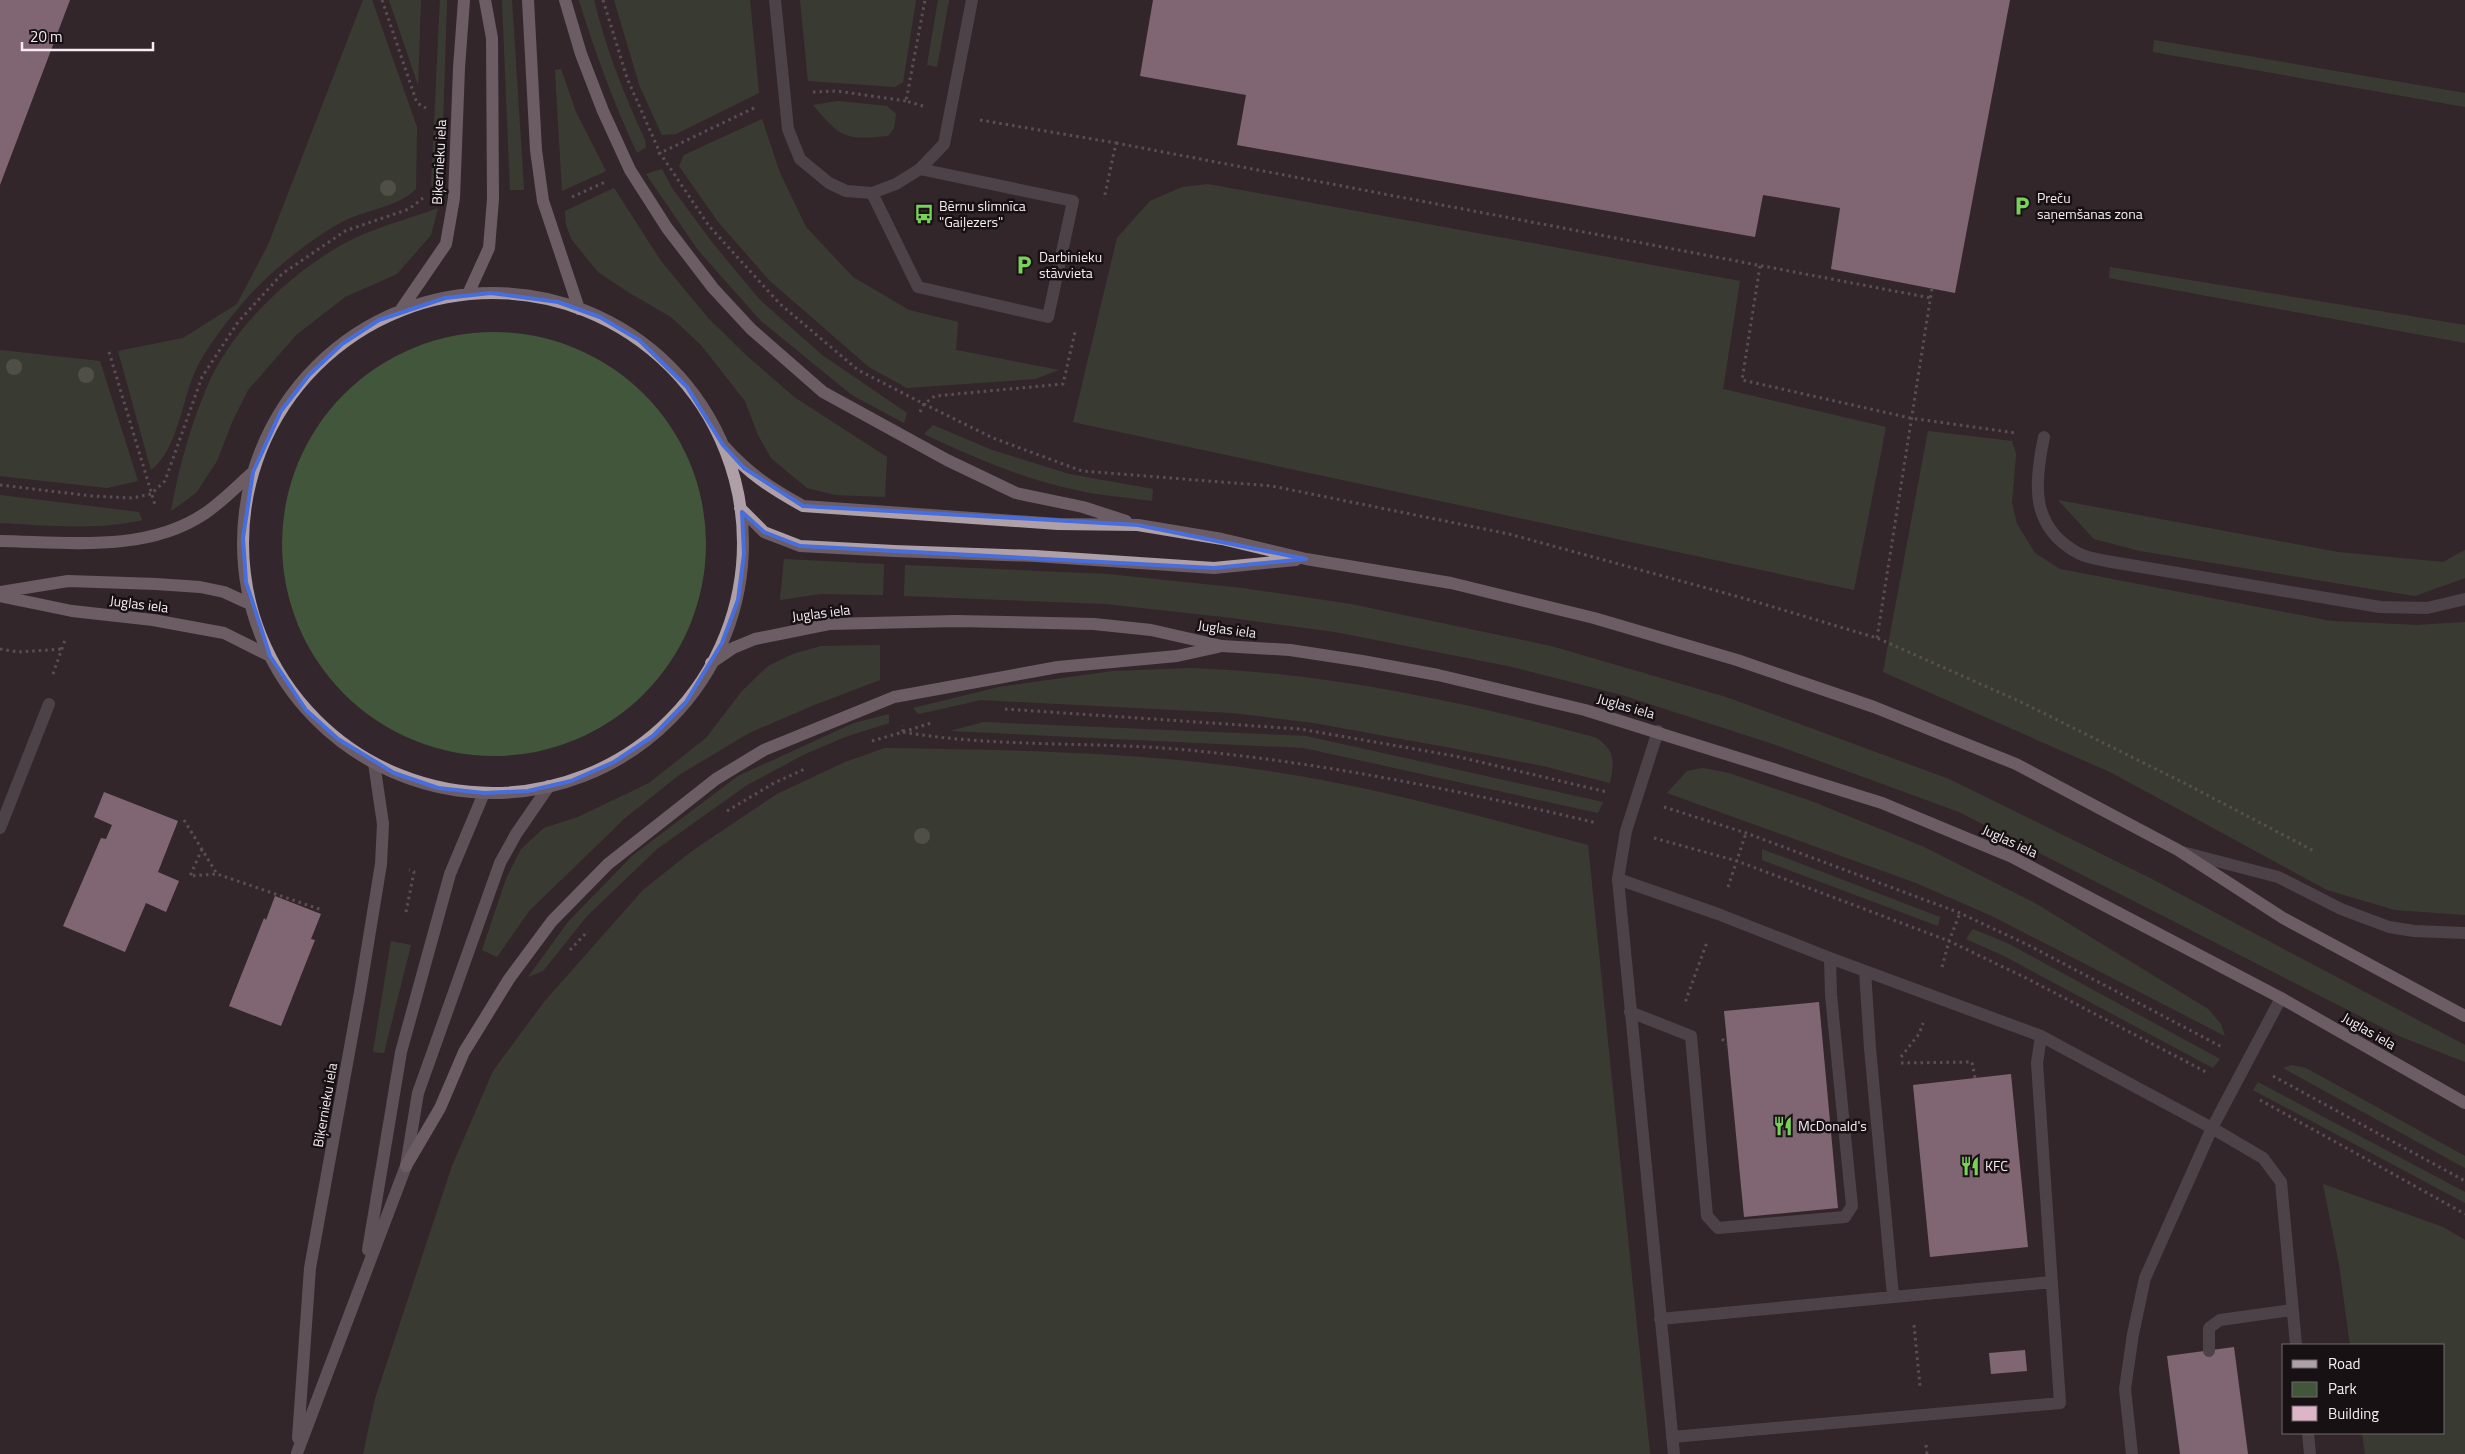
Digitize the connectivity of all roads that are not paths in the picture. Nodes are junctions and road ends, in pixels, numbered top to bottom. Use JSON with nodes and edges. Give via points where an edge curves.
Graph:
{"nodes":[{"id":1,"x":464,"y":0,"type":"edge"},
{"id":2,"x":485,"y":0,"type":"edge"},
{"id":3,"x":528,"y":0,"type":"edge"},
{"id":4,"x":565,"y":0,"type":"edge"},
{"id":5,"x":775,"y":0,"type":"edge"},
{"id":6,"x":972,"y":0,"type":"edge"},
{"id":7,"x":920,"y":169,"type":"junction"},
{"id":8,"x":872,"y":193,"type":"junction"},
{"id":9,"x":468,"y":294,"type":"junction"},
{"id":10,"x":579,"y":309,"type":"junction"},
{"id":11,"x":400,"y":311,"type":"junction"},
{"id":12,"x":2044,"y":437,"type":"road end"},
{"id":13,"x":723,"y":445,"type":"junction"},
{"id":14,"x":254,"y":472,"type":"junction"},
{"id":15,"x":740,"y":508,"type":"junction"},
{"id":16,"x":1138,"y":525,"type":"junction"},
{"id":17,"x":0,"y":541,"type":"edge"},
{"id":18,"x":1306,"y":559,"type":"junction"},
{"id":19,"x":0,"y":594,"type":"edge"},
{"id":20,"x":2465,"y":599,"type":"edge"},
{"id":21,"x":250,"y":604,"type":"junction"},
{"id":22,"x":1222,"y":646,"type":"junction"},
{"id":23,"x":270,"y":656,"type":"junction"},
{"id":24,"x":711,"y":663,"type":"junction"},
{"id":25,"x":49,"y":704,"type":"road end"},
{"id":26,"x":1658,"y":731,"type":"junction"},
{"id":27,"x":374,"y":763,"type":"junction"},
{"id":28,"x":549,"y":786,"type":"junction"},
{"id":29,"x":484,"y":793,"type":"junction"},
{"id":30,"x":0,"y":828,"type":"edge"},
{"id":31,"x":2178,"y":850,"type":"junction"},
{"id":32,"x":1618,"y":879,"type":"junction"},
{"id":33,"x":2465,"y":933,"type":"edge"},
{"id":34,"x":1830,"y":958,"type":"junction"},
{"id":35,"x":1865,"y":971,"type":"junction"},
{"id":36,"x":2281,"y":998,"type":"junction"},
{"id":37,"x":1630,"y":1012,"type":"junction"},
{"id":38,"x":2465,"y":1016,"type":"edge"},
{"id":39,"x":2041,"y":1036,"type":"junction"},
{"id":40,"x":2465,"y":1102,"type":"edge"},
{"id":41,"x":2212,"y":1128,"type":"junction"},
{"id":42,"x":406,"y":1166,"type":"junction"},
{"id":43,"x":364,"y":1277,"type":"junction"},
{"id":44,"x":2052,"y":1282,"type":"junction"},
{"id":45,"x":1893,"y":1296,"type":"junction"},
{"id":46,"x":2292,"y":1310,"type":"junction"},
{"id":47,"x":1660,"y":1319,"type":"junction"},
{"id":48,"x":2296,"y":1344,"type":"edge"},
{"id":49,"x":2209,"y":1351,"type":"dead end"},
{"id":50,"x":2308,"y":1434,"type":"edge"},
{"id":51,"x":1672,"y":1437,"type":"junction"},
{"id":52,"x":297,"y":1453,"type":"edge"},
{"id":53,"x":1674,"y":1454,"type":"edge"},
{"id":54,"x":2132,"y":1454,"type":"edge"},
{"id":55,"x":2310,"y":1454,"type":"edge"}],
"edges":[{"from":1,"to":11,"type":"main road","name":"Biķernieku iela","via":[[458,68],[454,198],[446,244]]},
{"from":2,"to":9,"type":"main road","via":[[492,38],[493,199],[489,248]]},
{"from":3,"to":10,"type":"main road","via":[[535,140],[543,201]]},
{"from":4,"to":16,"type":"main road","via":[[581,54],[630,170],[667,228],[713,288],[751,329],[823,392],[947,460],[1016,493],[1083,506]]},
{"from":5,"to":8,"type":"street","via":[[788,129],[800,158],[829,183],[846,191]]},
{"from":6,"to":7,"type":"street","via":[[944,144]]},
{"from":7,"to":8,"type":"street","via":[[896,184]]},
{"from":7,"to":8,"type":"street","via":[[1073,201],[1048,318],[918,287]]},
{"from":9,"to":10,"type":"main road","via":[[514,294]]},
{"from":9,"to":11,"type":"main road"},
{"from":10,"to":13,"type":"main road","via":[[620,328],[656,354],[701,405]]},
{"from":11,"to":14,"type":"main road","via":[[360,332],[324,359],[309,375],[281,411]]},
{"from":12,"to":20,"type":"street","via":[[2037,470],[2041,514],[2052,535],[2079,554],[2121,564],[2380,607],[2427,608]]},
{"from":13,"to":15,"type":"main road"},
{"from":13,"to":16,"type":"main road","via":[[744,468],[770,488],[803,506],[1058,524]]},
{"from":14,"to":17,"type":"main road","via":[[204,514],[158,535],[97,542]]},
{"from":14,"to":21,"type":"main road","via":[[243,538]]},
{"from":15,"to":18,"type":"main road","via":[[764,532],[800,546],[1214,568]]},
{"from":15,"to":24,"type":"main road","via":[[744,554],[738,600]]},
{"from":16,"to":18,"type":"main road","via":[[1222,539]]},
{"from":18,"to":31,"type":"main road","via":[[1451,583],[1594,618],[1737,660],[1874,707],[2016,764]]},
{"from":19,"to":21,"type":"main road","name":"Juglas iela","via":[[68,581],[156,584],[224,592]]},
{"from":19,"to":23,"type":"main road","name":"Juglas iela","via":[[72,611],[153,620],[224,633]]},
{"from":21,"to":23,"type":"main road"},
{"from":22,"to":24,"type":"main road","name":"Juglas iela","via":[[1151,630],[1094,624],[956,621],[829,624],[755,639],[733,648]]},
{"from":22,"to":26,"type":"main road","name":"Juglas iela","via":[[1290,650],[1362,660],[1585,710]]},
{"from":22,"to":42,"type":"main road","via":[[1178,656],[1048,668],[894,697],[764,750],[716,779],[608,864],[552,921],[509,979],[464,1052],[440,1108]]},
{"from":23,"to":27,"type":"main road","via":[[306,710],[338,740]]},
{"from":24,"to":28,"type":"main road","via":[[686,702],[653,736],[593,772]]},
{"from":25,"to":30,"type":"street"},
{"from":26,"to":32,"type":"street","via":[[1626,831]]},
{"from":26,"to":36,"type":"main road","name":"Juglas iela","via":[[1882,803],[2012,858]]},
{"from":27,"to":29,"type":"main road","via":[[438,788]]},
{"from":27,"to":52,"type":"main road","name":"Biķernieku iela","via":[[383,824],[381,864],[310,1268]]},
{"from":28,"to":29,"type":"main road"},
{"from":28,"to":42,"type":"main road","name":"Biķernieku iela","via":[[500,863],[418,1093]]},
{"from":29,"to":43,"type":"main road","name":"Biķernieku iela","via":[[450,874],[401,1052]]},
{"from":31,"to":33,"type":"street","via":[[2278,877],[2341,909],[2389,927]]},
{"from":31,"to":38,"type":"main road","via":[[2283,918]]},
{"from":32,"to":34,"type":"street"},
{"from":32,"to":37,"type":"street"},
{"from":34,"to":35,"type":"street"},
{"from":34,"to":37,"type":"street","via":[[1852,1206],[1845,1216],[1718,1228],[1706,1216],[1691,1036]]},
{"from":35,"to":39,"type":"street"},
{"from":35,"to":45,"type":"street"},
{"from":36,"to":40,"type":"main road","name":"Juglas iela"},
{"from":36,"to":41,"type":"street"},
{"from":37,"to":47,"type":"street"},
{"from":39,"to":41,"type":"street"},
{"from":39,"to":44,"type":"street","via":[[2037,1063]]},
{"from":41,"to":46,"type":"street","via":[[2263,1158],[2281,1182]]},
{"from":41,"to":54,"type":"street","via":[[2145,1278],[2126,1389]]},
{"from":42,"to":43,"type":"main road","name":"Biķernieku iela"},
{"from":43,"to":52,"type":"main road","name":"Biķernieku iela"},
{"from":44,"to":45,"type":"street"},
{"from":44,"to":51,"type":"street","via":[[2060,1403]]},
{"from":45,"to":47,"type":"street"},
{"from":46,"to":48,"type":"street"},
{"from":46,"to":49,"type":"street","via":[[2220,1320],[2210,1328]]},
{"from":47,"to":51,"type":"street"},
{"from":50,"to":55,"type":"street"},
{"from":51,"to":53,"type":"street"}]}
